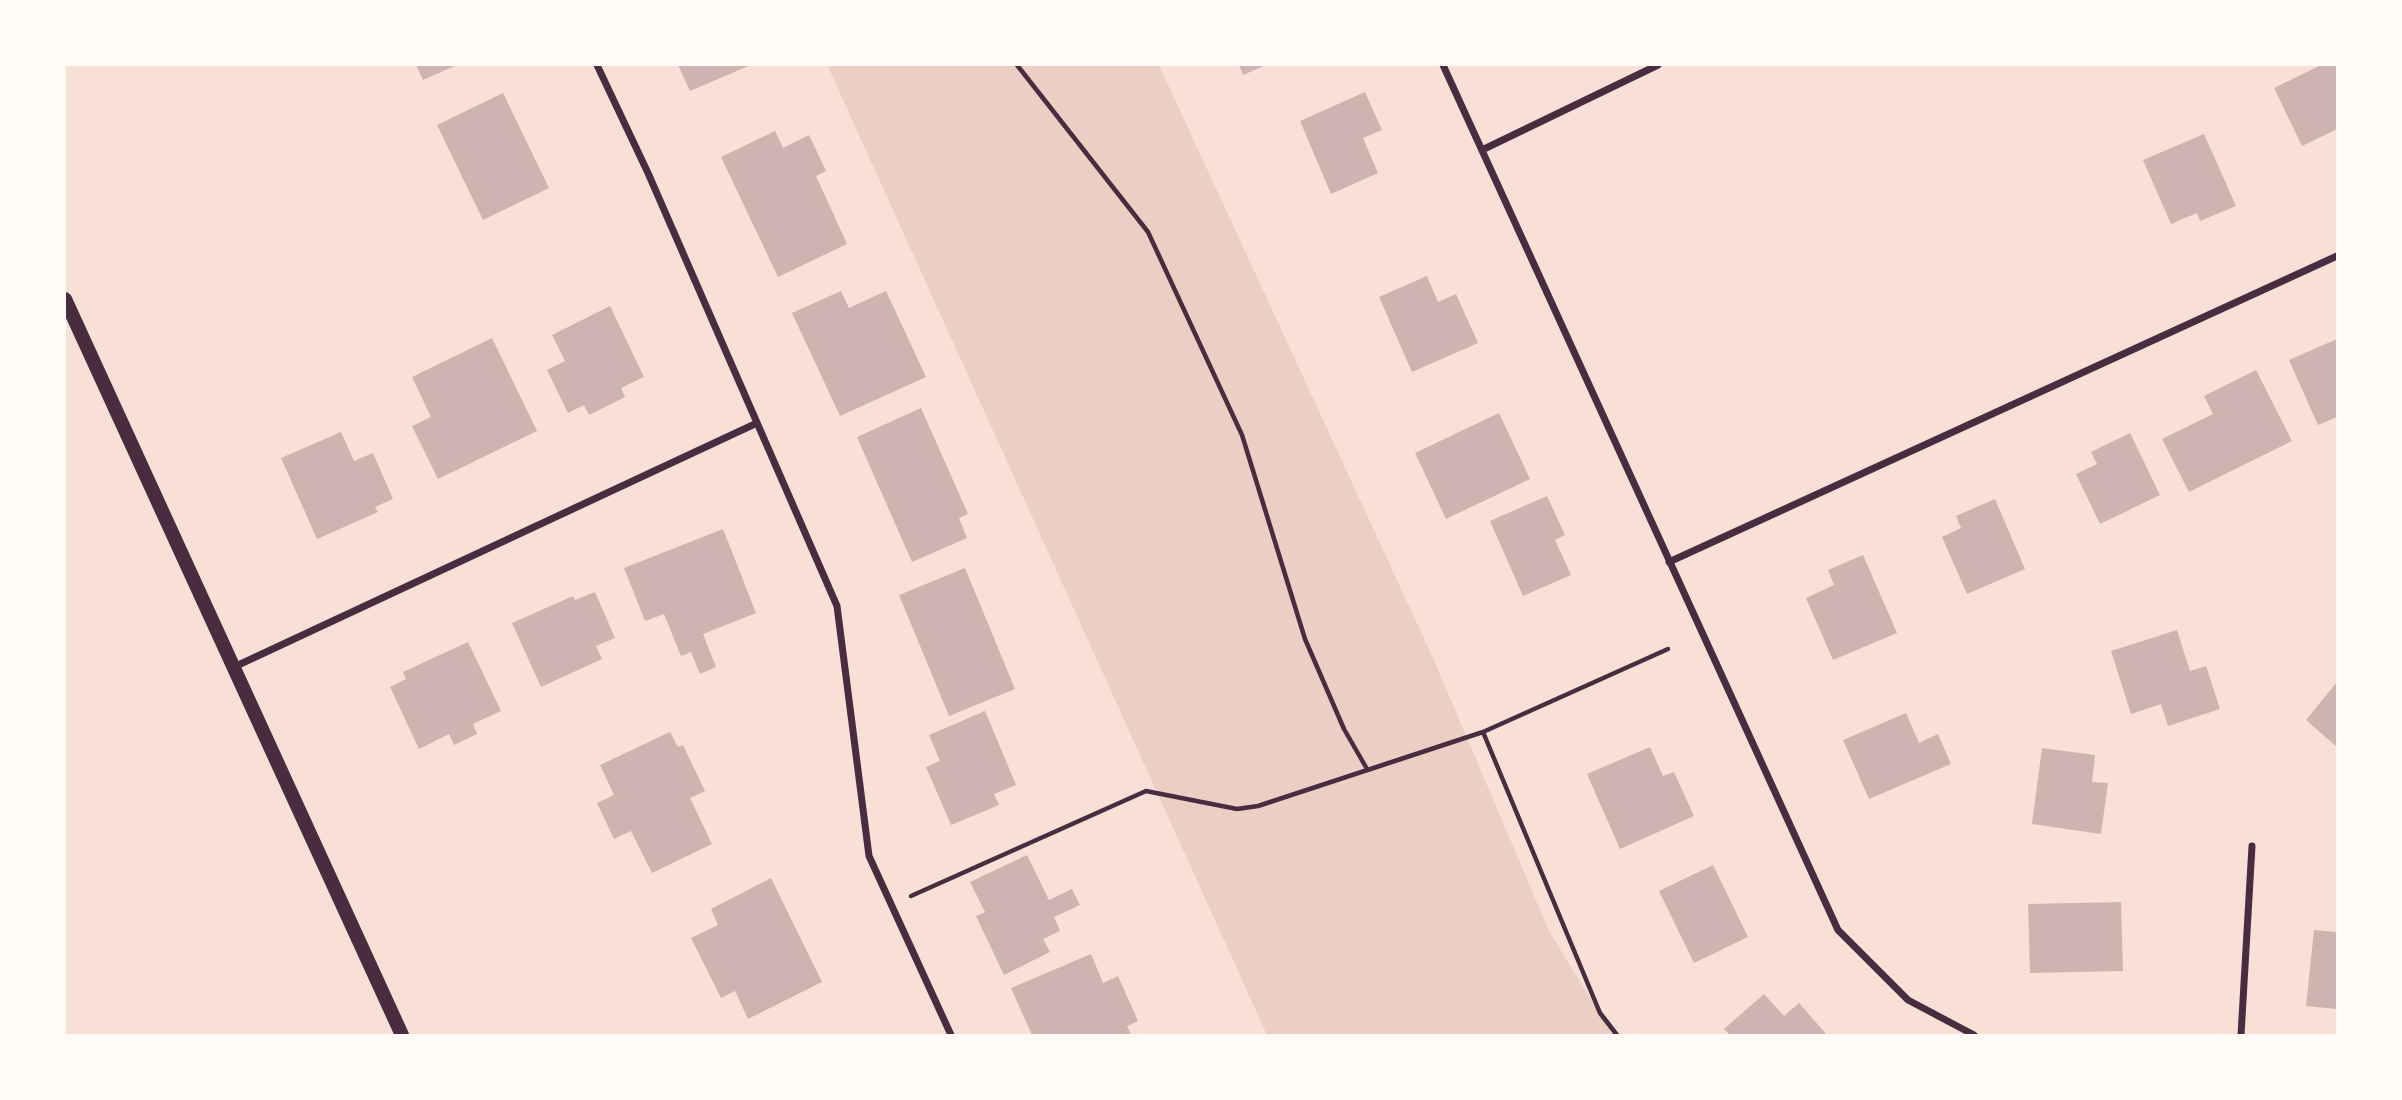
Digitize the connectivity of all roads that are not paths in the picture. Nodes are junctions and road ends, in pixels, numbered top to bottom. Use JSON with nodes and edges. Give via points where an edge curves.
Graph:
{"nodes":[{"id":1,"x":597,"y":65,"type":"edge"},
{"id":2,"x":1443,"y":65,"type":"edge"},
{"id":3,"x":1658,"y":65,"type":"edge"},
{"id":4,"x":1482,"y":150,"type":"junction"},
{"id":5,"x":2337,"y":256,"type":"edge"},
{"id":6,"x":65,"y":299,"type":"edge"},
{"id":7,"x":757,"y":423,"type":"junction"},
{"id":8,"x":1669,"y":562,"type":"junction"},
{"id":9,"x":234,"y":667,"type":"junction"},
{"id":10,"x":2252,"y":846,"type":"dead end"},
{"id":11,"x":402,"y":1035,"type":"edge"},
{"id":12,"x":951,"y":1035,"type":"edge"},
{"id":13,"x":1974,"y":1035,"type":"edge"},
{"id":14,"x":2241,"y":1035,"type":"edge"}],
"edges":[{"from":1,"to":7,"type":"street"},
{"from":2,"to":4,"type":"street"},
{"from":3,"to":4,"type":"street"},
{"from":4,"to":8,"type":"street"},
{"from":5,"to":8,"type":"street"},
{"from":6,"to":9,"type":"main road"},
{"from":7,"to":9,"type":"street"},
{"from":7,"to":12,"type":"street","via":[[836,606],[869,856]]},
{"from":8,"to":13,"type":"street","via":[[1838,930],[1908,1000]]},
{"from":9,"to":11,"type":"main road"},
{"from":10,"to":14,"type":"street"}]}
